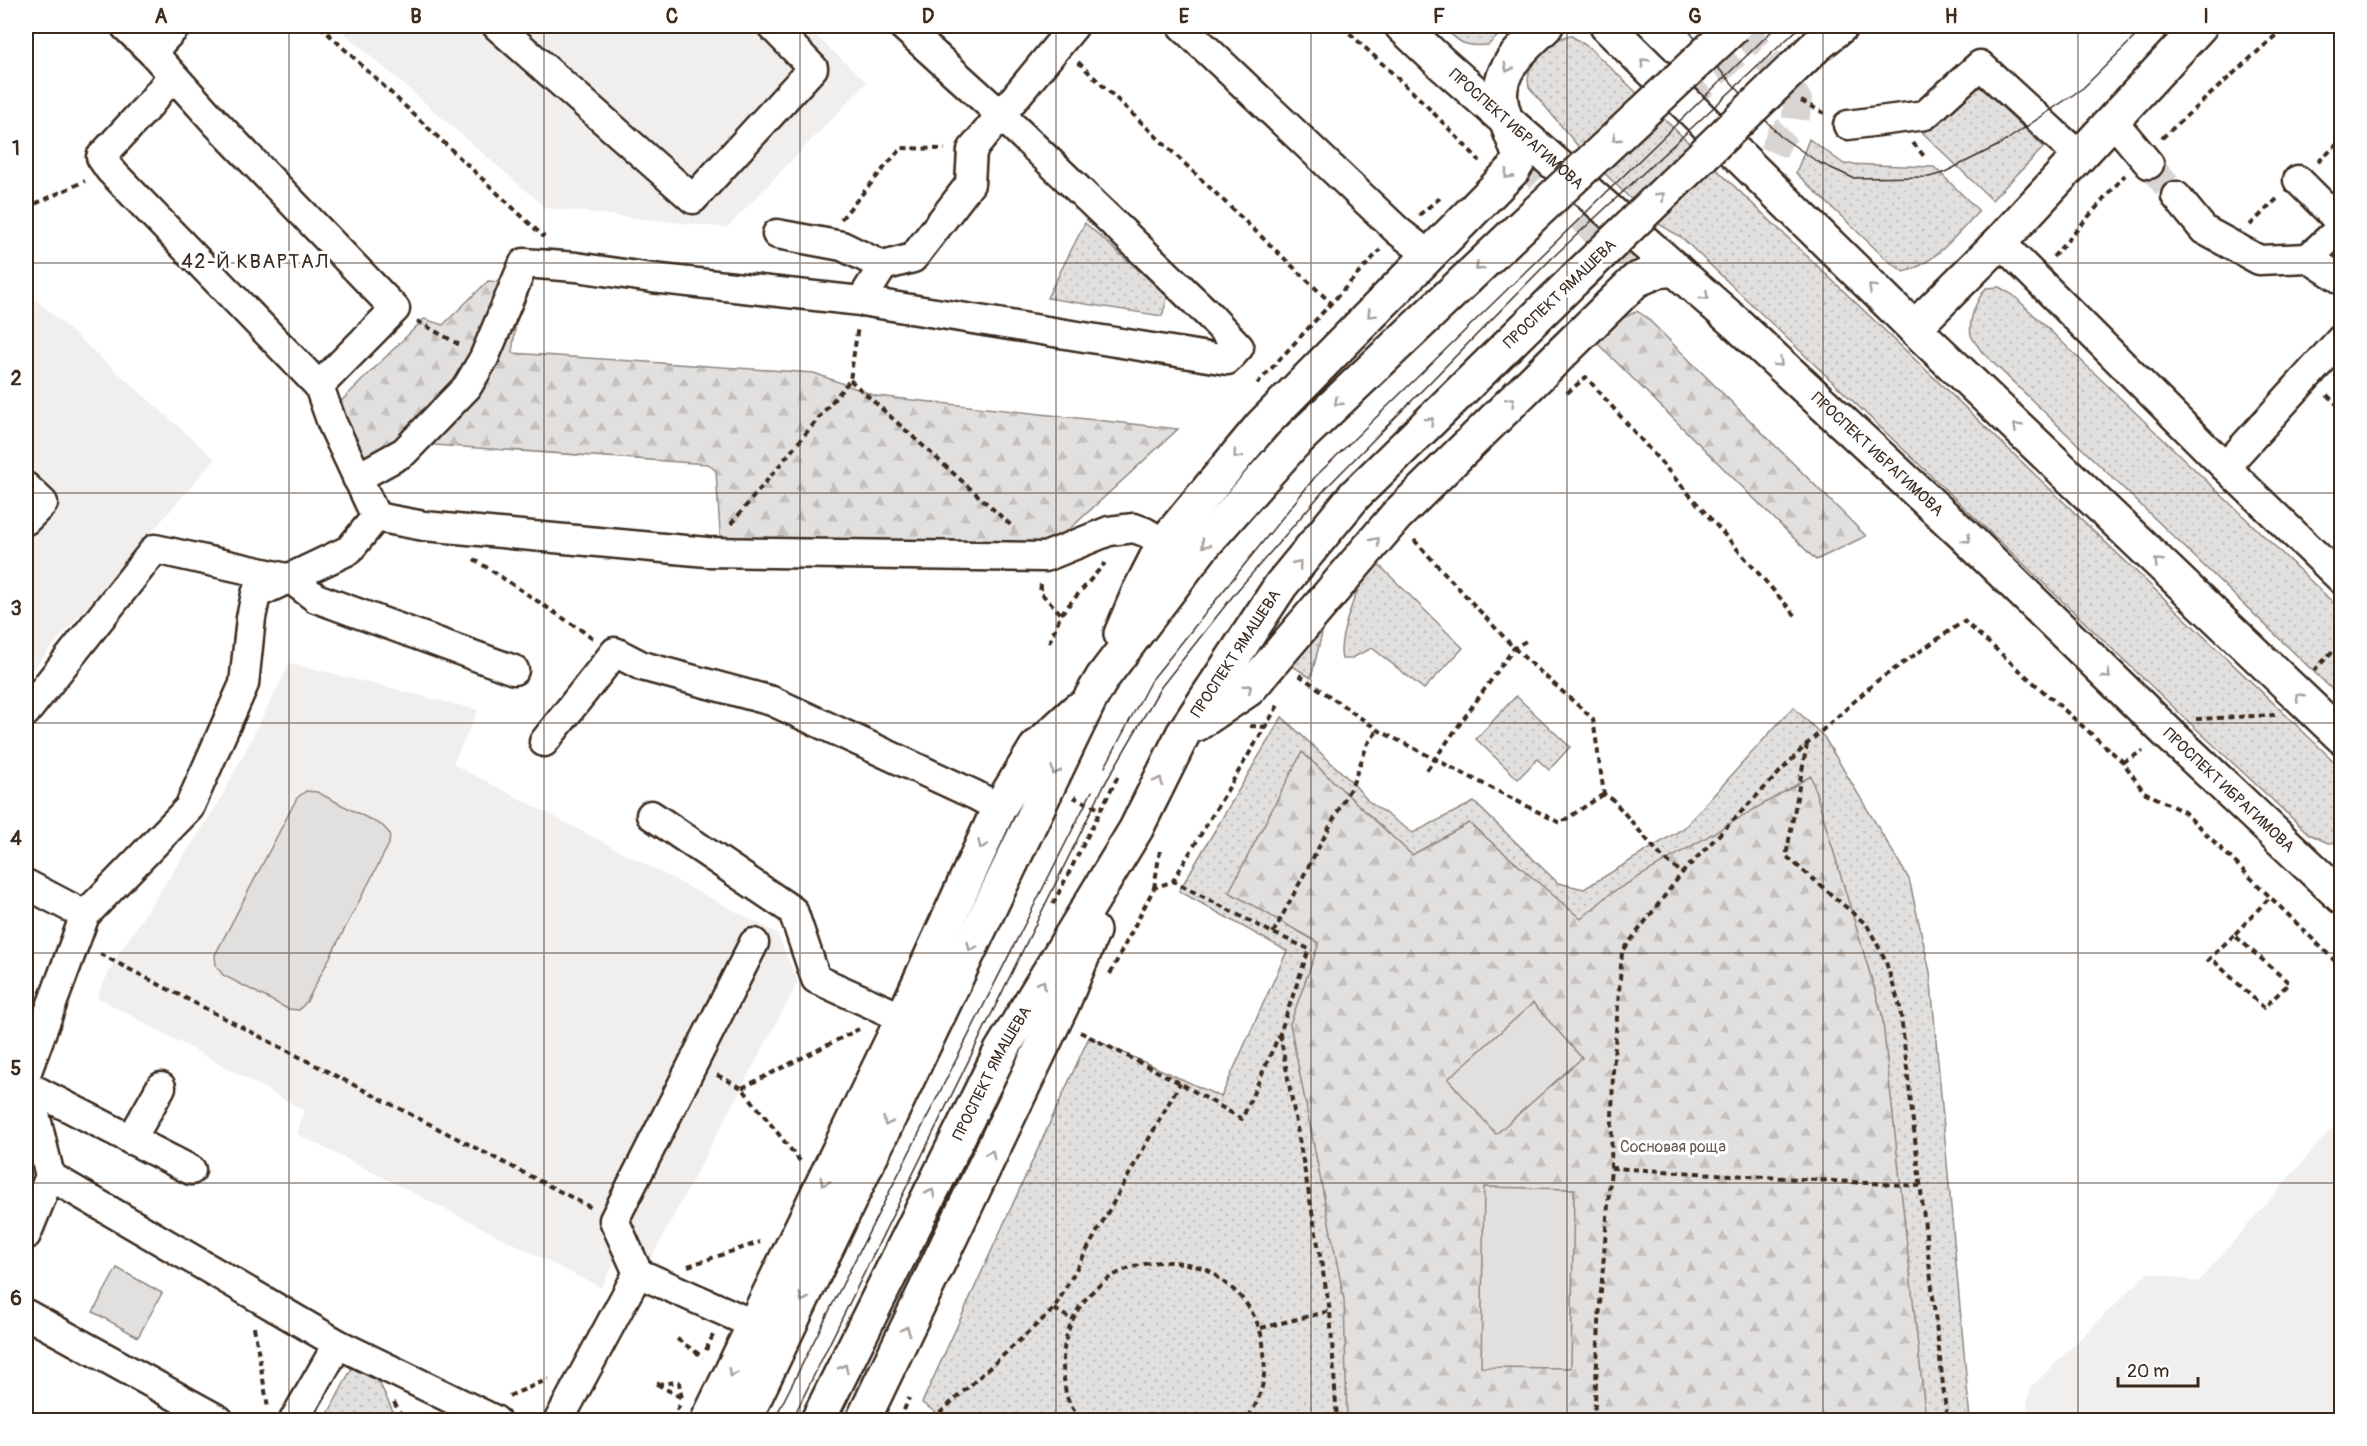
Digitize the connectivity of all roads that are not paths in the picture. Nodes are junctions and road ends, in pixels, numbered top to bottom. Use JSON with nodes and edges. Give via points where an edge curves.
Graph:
{"nodes":[{"id":1,"x":125,"y":26,"type":"edge"},
{"id":2,"x":176,"y":26,"type":"edge"},
{"id":3,"x":496,"y":26,"type":"edge"},
{"id":4,"x":772,"y":26,"type":"edge"},
{"id":5,"x":903,"y":26,"type":"edge"},
{"id":6,"x":1182,"y":26,"type":"edge"},
{"id":7,"x":1402,"y":26,"type":"edge"},
{"id":8,"x":1546,"y":26,"type":"edge"},
{"id":9,"x":1607,"y":26,"type":"edge"},
{"id":10,"x":1735,"y":26,"type":"tunnel mouth"},
{"id":11,"x":1840,"y":26,"type":"edge"},
{"id":12,"x":2200,"y":26,"type":"edge"},
{"id":13,"x":1066,"y":35,"type":"edge"},
{"id":14,"x":153,"y":52,"type":"junction"},
{"id":15,"x":172,"y":76,"type":"junction"},
{"id":16,"x":1002,"y":116,"type":"junction"},
{"id":17,"x":2112,"y":120,"type":"junction"},
{"id":18,"x":1508,"y":122,"type":"junction"},
{"id":19,"x":1848,"y":125,"type":"dead end"},
{"id":20,"x":2079,"y":156,"type":"junction"},
{"id":21,"x":2145,"y":160,"type":"tunnel mouth"},
{"id":22,"x":2298,"y":180,"type":"dead end"},
{"id":23,"x":2176,"y":196,"type":"tunnel mouth"},
{"id":24,"x":2342,"y":226,"type":"edge"},
{"id":25,"x":777,"y":234,"type":"dead end"},
{"id":26,"x":2000,"y":242,"type":"junction"},
{"id":27,"x":1430,"y":256,"type":"junction"},
{"id":28,"x":2308,"y":258,"type":"junction"},
{"id":29,"x":883,"y":266,"type":"junction"},
{"id":30,"x":1675,"y":269,"type":"junction"},
{"id":31,"x":2342,"y":280,"type":"edge"},
{"id":32,"x":861,"y":301,"type":"junction"},
{"id":33,"x":1914,"y":328,"type":"junction"},
{"id":34,"x":2342,"y":339,"type":"edge"},
{"id":35,"x":319,"y":386,"type":"junction"},
{"id":36,"x":2225,"y":468,"type":"junction"},
{"id":37,"x":357,"y":478,"type":"junction"},
{"id":38,"x":26,"y":487,"type":"edge"},
{"id":39,"x":376,"y":518,"type":"junction"},
{"id":40,"x":26,"y":520,"type":"edge"},
{"id":41,"x":1164,"y":543,"type":"junction"},
{"id":42,"x":291,"y":579,"type":"junction"},
{"id":43,"x":2342,"y":580,"type":"edge"},
{"id":44,"x":514,"y":670,"type":"dead end"},
{"id":45,"x":1096,"y":688,"type":"junction"},
{"id":46,"x":26,"y":712,"type":"edge"},
{"id":47,"x":1183,"y":734,"type":"junction"},
{"id":48,"x":2342,"y":737,"type":"edge"},
{"id":49,"x":544,"y":742,"type":"dead end"},
{"id":50,"x":999,"y":808,"type":"junction"},
{"id":51,"x":651,"y":815,"type":"dead end"},
{"id":52,"x":1148,"y":838,"type":"junction"},
{"id":53,"x":26,"y":884,"type":"edge"},
{"id":54,"x":2341,"y":896,"type":"edge"},
{"id":55,"x":85,"y":915,"type":"junction"},
{"id":56,"x":754,"y":943,"type":"dead end"},
{"id":57,"x":903,"y":1018,"type":"junction"},
{"id":58,"x":27,"y":1079,"type":"edge"},
{"id":59,"x":160,"y":1087,"type":"dead end"},
{"id":60,"x":131,"y":1140,"type":"junction"},
{"id":61,"x":191,"y":1170,"type":"dead end"},
{"id":62,"x":50,"y":1176,"type":"junction"},
{"id":63,"x":26,"y":1235,"type":"edge"},
{"id":64,"x":644,"y":1276,"type":"junction"},
{"id":65,"x":26,"y":1314,"type":"edge"},
{"id":66,"x":756,"y":1325,"type":"junction"},
{"id":67,"x":338,"y":1344,"type":"junction"},
{"id":68,"x":485,"y":1416,"type":"edge"},
{"id":69,"x":219,"y":1420,"type":"edge"},
{"id":70,"x":294,"y":1420,"type":"edge"},
{"id":71,"x":559,"y":1420,"type":"edge"},
{"id":72,"x":708,"y":1420,"type":"edge"},
{"id":73,"x":744,"y":1420,"type":"edge"},
{"id":74,"x":818,"y":1420,"type":"edge"},
{"id":75,"x":863,"y":1420,"type":"edge"}],
"edges":[{"from":1,"to":14,"type":"lane"},
{"from":2,"to":14,"type":"lane"},
{"from":3,"to":4,"type":"lane","via":[[693,199],[813,68]]},
{"from":5,"to":16,"type":"lane"},
{"from":6,"to":27,"type":"lane","via":[[1398,231]]},
{"from":7,"to":18,"type":"main road","name":"ПРОСПЕКТ ИБРАГИМОВА"},
{"from":8,"to":18,"type":"main road","one_way":true,"via":[[1508,64],[1501,84],[1501,102]]},
{"from":33,"to":9,"type":"main road","one_way":true},
{"from":10,"to":45,"type":"main road","one_way":true,"bridge":true,"via":[[1292,445],[1201,548]]},
{"from":47,"to":11,"type":"main road","name":"ПРОСПЕКТ ЯМАШЕВА","one_way":true,"bridge":true,"via":[[1281,585],[1355,495]]},
{"from":12,"to":17,"type":"main road"},
{"from":13,"to":16,"type":"lane"},
{"from":14,"to":15,"type":"lane"},
{"from":15,"to":35,"type":"lane","via":[[101,157]]},
{"from":15,"to":35,"type":"lane","via":[[395,309]]},
{"from":16,"to":29,"type":"lane","via":[[972,150],[970,184],[913,258]]},
{"from":16,"to":32,"type":"lane","via":[[1239,346],[1227,360]]},
{"from":17,"to":20,"type":"main road"},
{"from":17,"to":21,"type":"lane"},
{"from":18,"to":27,"type":"main road","one_way":true,"via":[[1520,159]]},
{"from":18,"to":30,"type":"main road","name":"ПРОСПЕКТ ИБРАГИМОВА"},
{"from":19,"to":20,"type":"lane","via":[[1925,115],[1980,64]]},
{"from":20,"to":26,"type":"main road"},
{"from":22,"to":24,"type":"lane"},
{"from":23,"to":28,"type":"lane","via":[[2204,230],[2259,260]]},
{"from":24,"to":28,"type":"lane"},
{"from":25,"to":29,"type":"lane","via":[[842,246]]},
{"from":26,"to":33,"type":"main road"},
{"from":26,"to":36,"type":"lane"},
{"from":27,"to":41,"type":"main road","one_way":true,"via":[[1262,425]]},
{"from":28,"to":31,"type":"lane"},
{"from":29,"to":32,"type":"lane"},
{"from":47,"to":30,"type":"main road","one_way":true,"via":[[1284,662],[1396,516],[1636,280]]},
{"from":30,"to":54,"type":"main road","name":"ПРОСПЕКТ ИБРАГИМОВА","one_way":true,"via":[[1963,534]]},
{"from":32,"to":37,"type":"lane","via":[[524,263],[484,358],[467,387],[404,452]]},
{"from":48,"to":33,"type":"main road","one_way":true},
{"from":34,"to":36,"type":"lane"},
{"from":35,"to":37,"type":"lane"},
{"from":36,"to":43,"type":"lane"},
{"from":37,"to":39,"type":"lane"},
{"from":38,"to":40,"type":"lane","via":[[43,502]]},
{"from":39,"to":41,"type":"lane","via":[[424,526],[707,552],[1046,557],[1109,531],[1134,528]]},
{"from":39,"to":42,"type":"lane","via":[[349,550]]},
{"from":41,"to":45,"type":"main road"},
{"from":42,"to":44,"type":"lane","via":[[316,598]]},
{"from":42,"to":46,"type":"lane","via":[[155,549]]},
{"from":42,"to":55,"type":"lane","via":[[256,594],[244,684],[189,808]]},
{"from":45,"to":50,"type":"main road","via":[[1036,748]]},
{"from":45,"to":73,"type":"main road","one_way":true},
{"from":52,"to":47,"type":"main road","name":"ПРОСПЕКТ ЯМАШЕВА","one_way":true},
{"from":49,"to":50,"type":"lane","via":[[615,652],[642,666],[772,701]]},
{"from":50,"to":57,"type":"main road","one_way":true},
{"from":51,"to":57,"type":"lane","via":[[793,911],[816,979]]},
{"from":74,"to":52,"type":"main road","name":"ПРОСПЕКТ ЯМАШЕВА","one_way":true,"via":[[1001,1051]]},
{"from":75,"to":52,"type":"main road","one_way":true,"via":[[1063,1003]]},
{"from":53,"to":55,"type":"lane"},
{"from":55,"to":58,"type":"lane"},
{"from":56,"to":64,"type":"lane","via":[[614,1220]]},
{"from":57,"to":66,"type":"main road","one_way":true},
{"from":58,"to":60,"type":"lane"},
{"from":58,"to":62,"type":"lane"},
{"from":59,"to":60,"type":"lane"},
{"from":60,"to":61,"type":"lane"},
{"from":62,"to":63,"type":"lane"},
{"from":62,"to":67,"type":"lane"},
{"from":64,"to":66,"type":"lane"},
{"from":64,"to":71,"type":"lane"},
{"from":65,"to":69,"type":"lane"},
{"from":66,"to":72,"type":"main road","one_way":true},
{"from":67,"to":68,"type":"lane"},
{"from":67,"to":70,"type":"lane"}]}
